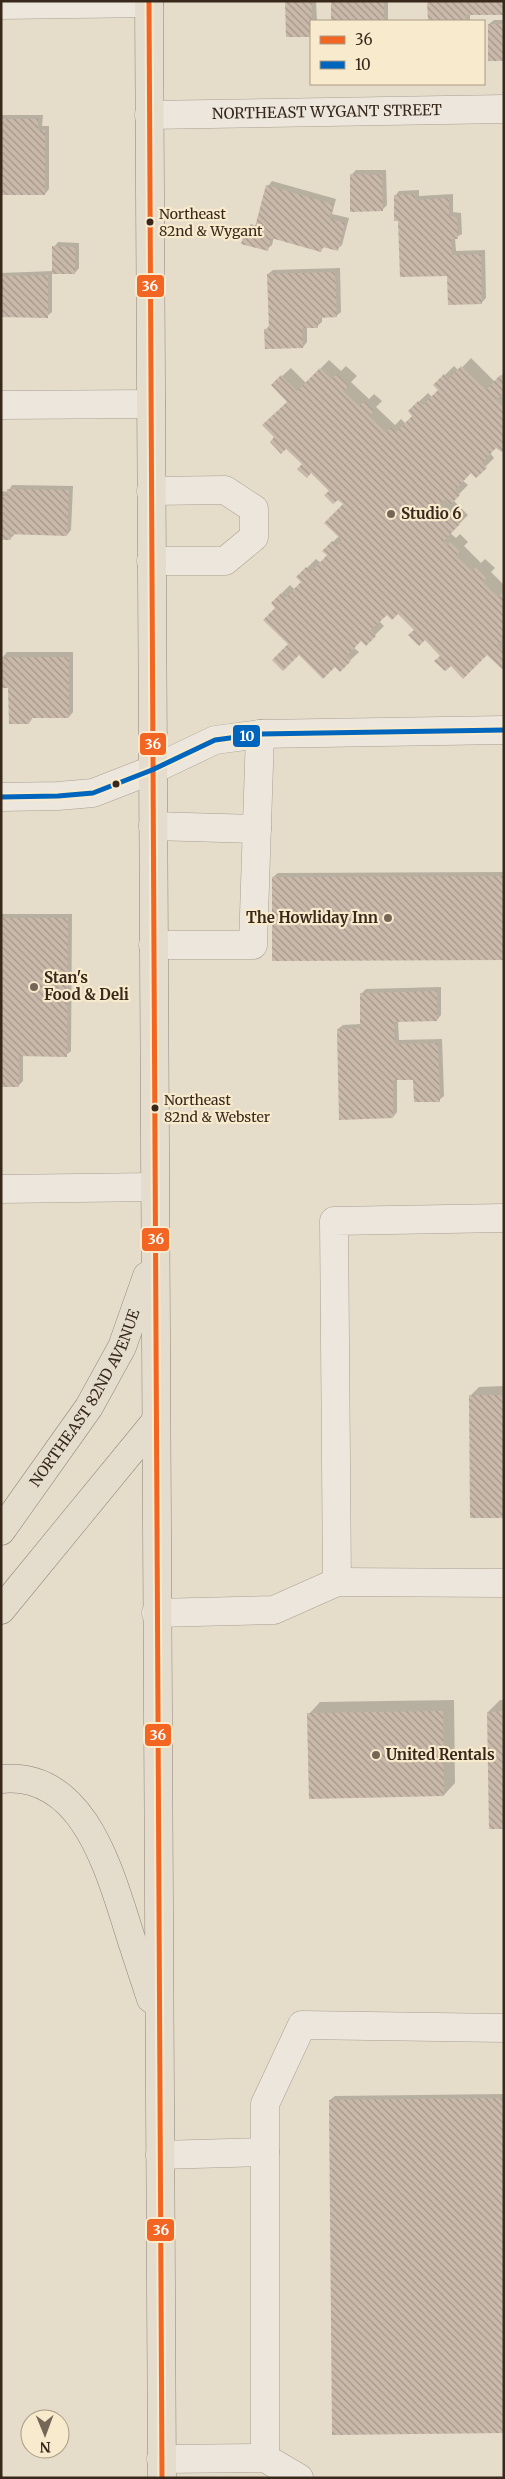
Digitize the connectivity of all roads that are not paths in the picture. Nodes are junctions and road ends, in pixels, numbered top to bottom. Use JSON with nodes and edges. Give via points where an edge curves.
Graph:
{"nodes":[{"id":1,"x":149,"y":2,"type":"edge"},
{"id":2,"x":1,"y":5,"type":"edge"},
{"id":3,"x":504,"y":109,"type":"edge"},
{"id":4,"x":149,"y":115,"type":"junction"},
{"id":5,"x":151,"y":404,"type":"junction"},
{"id":6,"x":1,"y":406,"type":"edge"},
{"id":7,"x":151,"y":491,"type":"junction"},
{"id":8,"x":151,"y":561,"type":"junction"},
{"id":9,"x":504,"y":730,"type":"edge"},
{"id":10,"x":260,"y":734,"type":"junction"},
{"id":11,"x":152,"y":770,"type":"junction"},
{"id":12,"x":1,"y":797,"type":"edge"},
{"id":13,"x":153,"y":826,"type":"junction"},
{"id":14,"x":257,"y":828,"type":"junction"},
{"id":15,"x":153,"y":946,"type":"junction"},
{"id":16,"x":154,"y":1188,"type":"junction"},
{"id":17,"x":1,"y":1189,"type":"edge"},
{"id":18,"x":504,"y":1218,"type":"edge"},
{"id":19,"x":154,"y":1258,"type":"junction"},
{"id":20,"x":156,"y":1422,"type":"junction"},
{"id":21,"x":1,"y":1531,"type":"edge"},
{"id":22,"x":337,"y":1582,"type":"junction"},
{"id":23,"x":504,"y":1583,"type":"edge"},
{"id":24,"x":1,"y":1610,"type":"edge"},
{"id":25,"x":156,"y":1613,"type":"junction"},
{"id":26,"x":1,"y":1779,"type":"edge"},
{"id":27,"x":159,"y":2026,"type":"junction"},
{"id":28,"x":504,"y":2028,"type":"edge"},
{"id":29,"x":265,"y":2152,"type":"junction"},
{"id":30,"x":160,"y":2155,"type":"junction"},
{"id":31,"x":265,"y":2458,"type":"junction"},
{"id":32,"x":162,"y":2468,"type":"edge"},
{"id":33,"x":299,"y":2478,"type":"edge"}],
"edges":[{"from":1,"to":2,"type":"street"},
{"from":1,"to":4,"type":"main road","name":"NORTHEAST 82ND AVENUE"},
{"from":3,"to":4,"type":"street","name":"NORTHEAST WYGANT STREET"},
{"from":4,"to":5,"type":"main road","name":"NORTHEAST 82ND AVENUE"},
{"from":5,"to":6,"type":"street"},
{"from":5,"to":7,"type":"main road","name":"NORTHEAST 82ND AVENUE"},
{"from":7,"to":8,"type":"main road","name":"NORTHEAST 82ND AVENUE"},
{"from":7,"to":8,"type":"street","via":[[225,490],[254,509],[254,537],[225,561]]},
{"from":8,"to":11,"type":"main road","name":"NORTHEAST 82ND AVENUE"},
{"from":9,"to":10,"type":"street"},
{"from":10,"to":11,"type":"street","via":[[215,740]]},
{"from":10,"to":14,"type":"street"},
{"from":11,"to":12,"type":"street","via":[[93,793]]},
{"from":11,"to":13,"type":"main road","name":"NORTHEAST 82ND AVENUE"},
{"from":13,"to":14,"type":"street"},
{"from":13,"to":15,"type":"main road","name":"NORTHEAST 82ND AVENUE"},
{"from":14,"to":15,"type":"street","via":[[253,945]]},
{"from":15,"to":16,"type":"main road","name":"NORTHEAST 82ND AVENUE"},
{"from":16,"to":17,"type":"street"},
{"from":16,"to":19,"type":"main road","name":"NORTHEAST 82ND AVENUE"},
{"from":18,"to":22,"type":"street","via":[[334,1221]]},
{"from":19,"to":20,"type":"main road","name":"NORTHEAST 82ND AVENUE"},
{"from":19,"to":21,"type":"main road","name":"NORTHEAST 82ND AVENUE","via":[[122,1347],[89,1407]]},
{"from":20,"to":24,"type":"main road"},
{"from":20,"to":25,"type":"main road","name":"NORTHEAST 82ND AVENUE"},
{"from":22,"to":23,"type":"street"},
{"from":22,"to":25,"type":"street","via":[[274,1610]]},
{"from":25,"to":27,"type":"main road","name":"NORTHEAST 82ND AVENUE"},
{"from":26,"to":27,"type":"main road","via":[[34,1782],[58,1793],[90,1832],[109,1870]]},
{"from":27,"to":30,"type":"main road","name":"NORTHEAST 82ND AVENUE"},
{"from":28,"to":29,"type":"street","via":[[302,2025],[265,2104]]},
{"from":29,"to":30,"type":"street"},
{"from":29,"to":31,"type":"street"},
{"from":30,"to":32,"type":"main road","name":"NORTHEAST 82ND AVENUE"},
{"from":31,"to":32,"type":"street"},
{"from":31,"to":33,"type":"street"}]}
